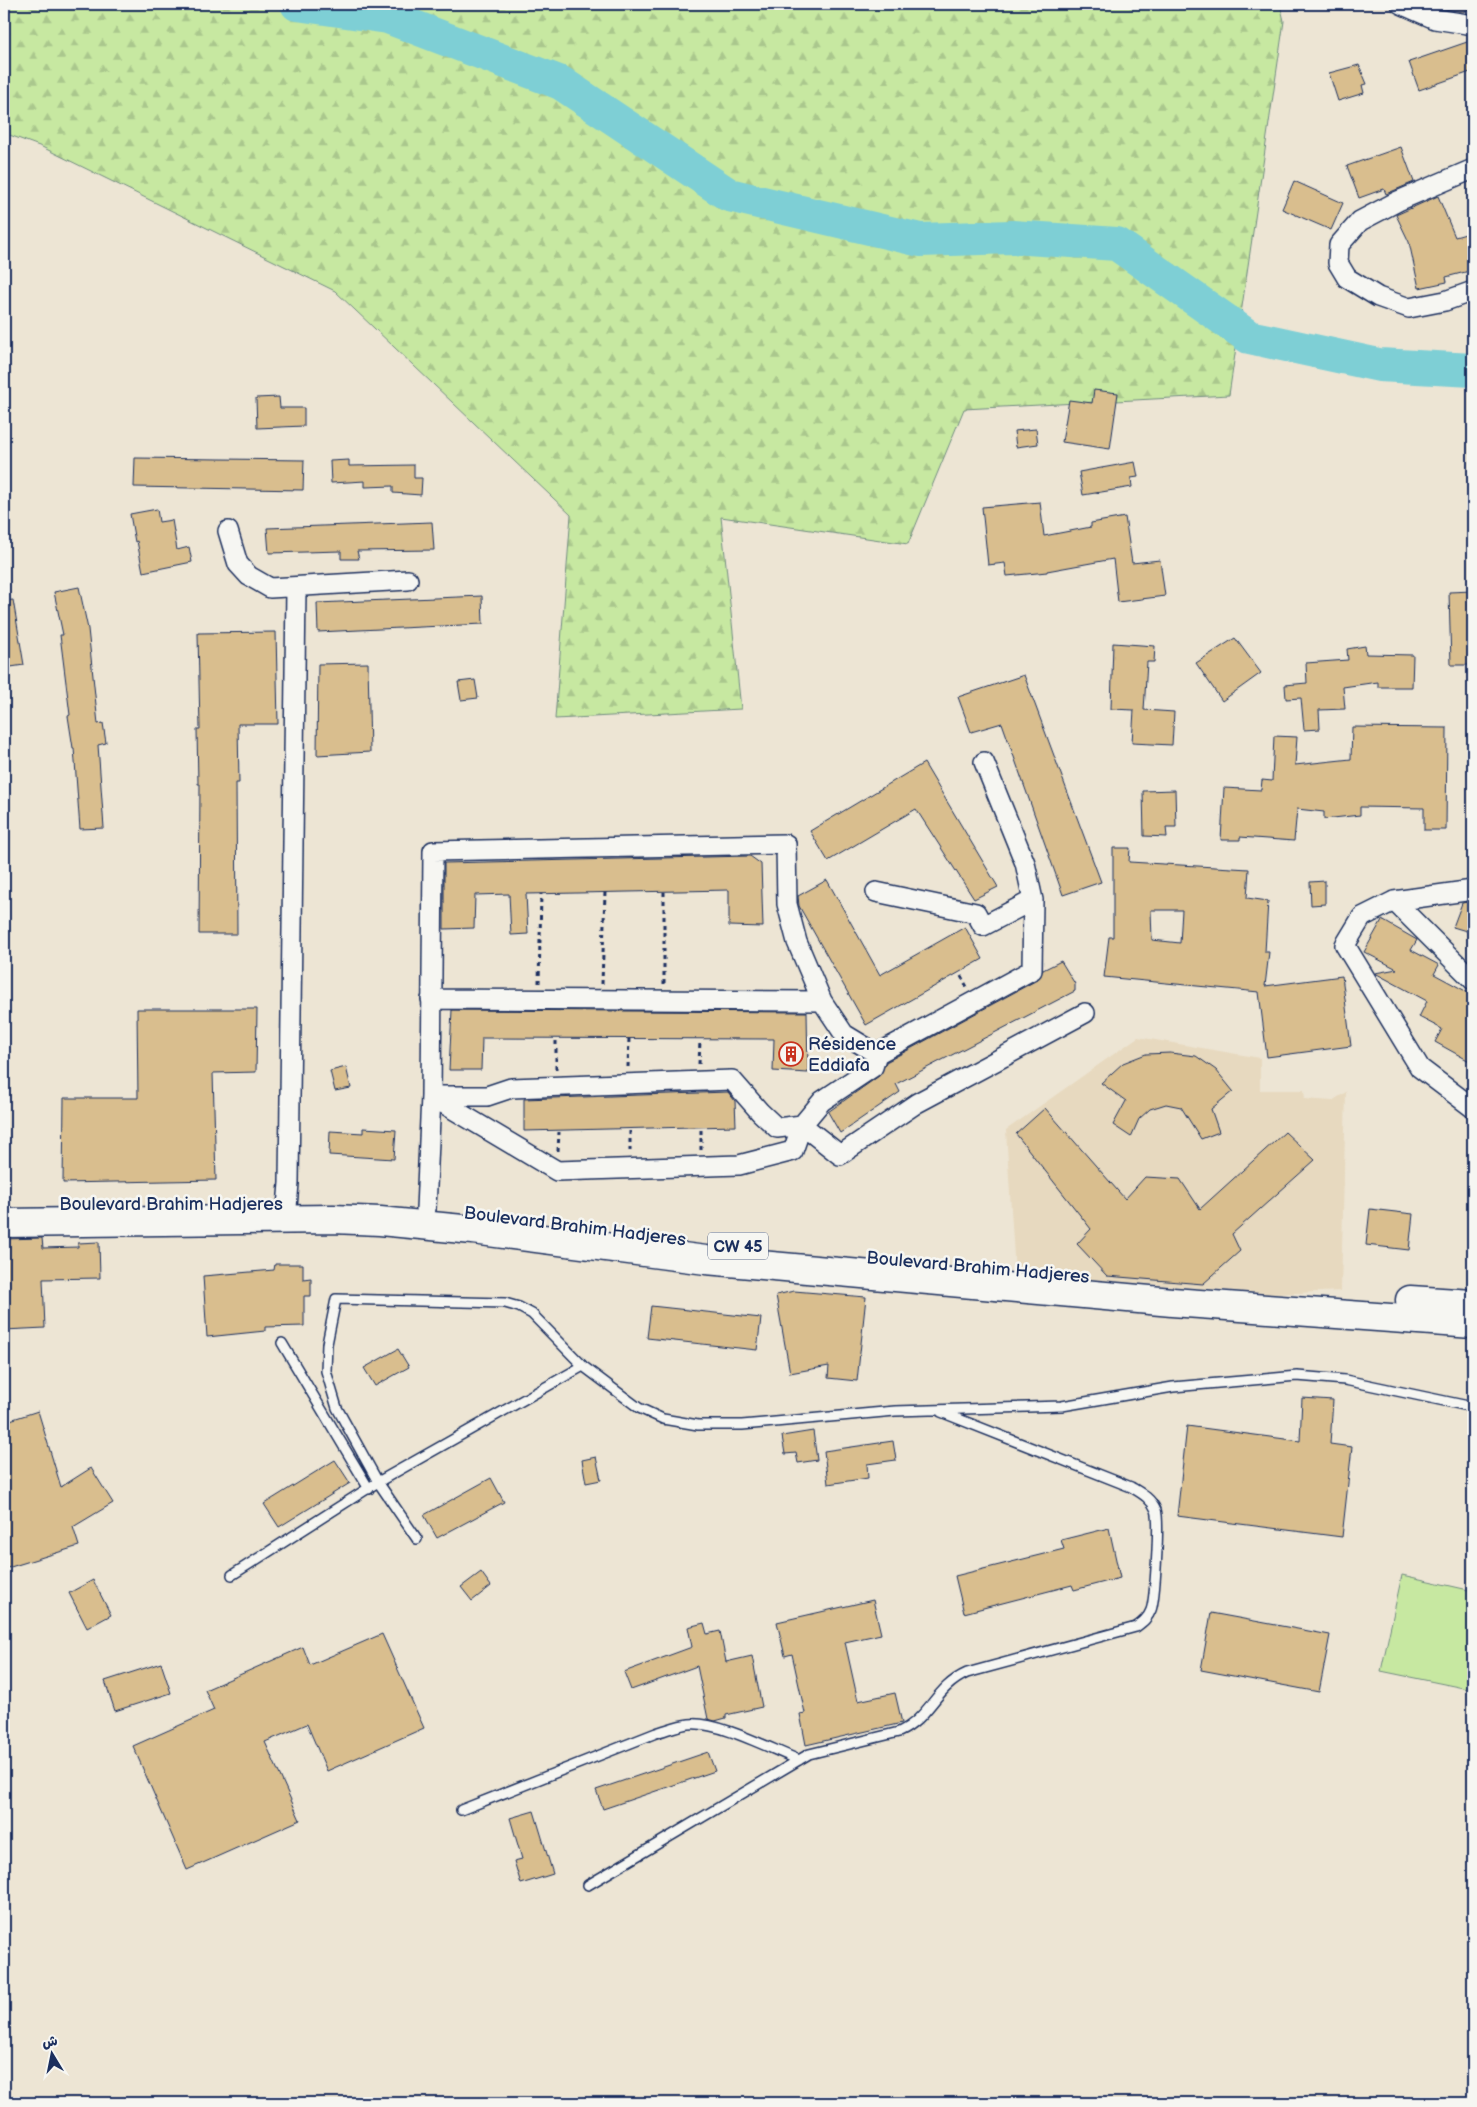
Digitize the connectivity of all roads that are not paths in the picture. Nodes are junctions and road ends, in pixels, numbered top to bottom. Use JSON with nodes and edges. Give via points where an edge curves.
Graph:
{"nodes":[{"id":1,"x":1401,"y":4,"type":"edge"},
{"id":2,"x":1473,"y":25,"type":"edge"},
{"id":3,"x":1473,"y":169,"type":"edge"},
{"id":4,"x":1473,"y":291,"type":"edge"},
{"id":5,"x":228,"y":531,"type":"dead end"},
{"id":6,"x":408,"y":580,"type":"dead end"},
{"id":7,"x":296,"y":588,"type":"junction"},
{"id":8,"x":984,"y":762,"type":"dead end"},
{"id":9,"x":1473,"y":890,"type":"edge"},
{"id":10,"x":876,"y":892,"type":"dead end"},
{"id":11,"x":1033,"y":900,"type":"junction"},
{"id":12,"x":1394,"y":901,"type":"junction"},
{"id":13,"x":1473,"y":980,"type":"edge"},
{"id":14,"x":431,"y":999,"type":"junction"},
{"id":15,"x":822,"y":1001,"type":"junction"},
{"id":16,"x":1085,"y":1013,"type":"dead end"},
{"id":17,"x":877,"y":1054,"type":"junction"},
{"id":18,"x":431,"y":1096,"type":"junction"},
{"id":19,"x":1473,"y":1108,"type":"edge"},
{"id":20,"x":802,"y":1125,"type":"junction"},
{"id":21,"x":4,"y":1205,"type":"edge"},
{"id":22,"x":426,"y":1208,"type":"junction"},
{"id":23,"x":287,"y":1211,"type":"junction"},
{"id":24,"x":4,"y":1223,"type":"edge"},
{"id":25,"x":1473,"y":1304,"type":"edge"},
{"id":26,"x":1473,"y":1324,"type":"edge"},
{"id":27,"x":282,"y":1343,"type":"dead end"},
{"id":28,"x":583,"y":1366,"type":"junction"},
{"id":29,"x":1473,"y":1407,"type":"edge"},
{"id":30,"x":936,"y":1410,"type":"junction"},
{"id":31,"x":378,"y":1482,"type":"junction"},
{"id":32,"x":368,"y":1488,"type":"junction"},
{"id":33,"x":417,"y":1539,"type":"dead end"},
{"id":34,"x":232,"y":1575,"type":"dead end"},
{"id":35,"x":799,"y":1760,"type":"junction"},
{"id":36,"x":461,"y":1810,"type":"dead end"},
{"id":37,"x":588,"y":1884,"type":"dead end"}],
"edges":[{"from":1,"to":2,"type":"street","via":[[1435,19]]},
{"from":3,"to":4,"type":"street","via":[[1360,221],[1340,245],[1338,263],[1347,278],[1378,297],[1408,308],[1445,302]]},
{"from":5,"to":7,"type":"street","via":[[238,564],[250,576],[270,588]]},
{"from":6,"to":7,"type":"street"},
{"from":7,"to":23,"type":"street"},
{"from":8,"to":11,"type":"street","via":[[1025,863]]},
{"from":9,"to":12,"type":"street"},
{"from":10,"to":11,"type":"street","via":[[976,913],[984,926]]},
{"from":11,"to":17,"type":"street","via":[[1032,970]]},
{"from":12,"to":13,"type":"street"},
{"from":12,"to":19,"type":"street","via":[[1362,917],[1345,944],[1420,1068]]},
{"from":14,"to":15,"type":"street"},
{"from":14,"to":15,"type":"street","via":[[433,851],[786,844],[787,904],[797,942]]},
{"from":14,"to":18,"type":"street"},
{"from":15,"to":17,"type":"street","via":[[844,1034]]},
{"from":16,"to":20,"type":"street","via":[[917,1103],[840,1154]]},
{"from":17,"to":20,"type":"street","via":[[873,1067],[822,1101]]},
{"from":18,"to":20,"type":"street","via":[[487,1096],[511,1088],[732,1080],[777,1128]]},
{"from":18,"to":20,"type":"street","via":[[557,1171],[740,1165],[793,1151]]},
{"from":18,"to":22,"type":"street"},
{"from":21,"to":23,"type":"main road","name":"Boulevard Brahim Hadjeres","number":"CW 45"},
{"from":22,"to":23,"type":"main road","name":"Boulevard Brahim Hadjeres","number":"CW 45","via":[[349,1204]]},
{"from":22,"to":25,"type":"main road","name":"Boulevard Brahim Hadjeres","number":"CW 45","via":[[712,1243],[1171,1284]]},
{"from":23,"to":24,"type":"main road"},
{"from":23,"to":26,"type":"main road","via":[[333,1219],[426,1225],[706,1260],[1172,1302]]},
{"from":27,"to":32,"type":"lane"},
{"from":28,"to":30,"type":"lane","via":[[639,1408],[663,1420],[698,1425],[742,1425]]},
{"from":28,"to":31,"type":"lane"},
{"from":28,"to":31,"type":"lane","via":[[532,1314],[505,1303],[336,1299],[327,1344],[326,1371],[338,1408]]},
{"from":29,"to":30,"type":"lane","via":[[1345,1380],[1298,1376],[1173,1387],[1062,1406]]},
{"from":30,"to":35,"type":"lane","via":[[1131,1487],[1149,1498],[1156,1511],[1158,1532],[1152,1609],[1145,1621],[1136,1627],[966,1673],[945,1686],[911,1727],[824,1749]]},
{"from":31,"to":32,"type":"lane"},
{"from":31,"to":33,"type":"lane"},
{"from":32,"to":34,"type":"lane"},
{"from":35,"to":36,"type":"lane","via":[[705,1724],[689,1724],[656,1733]]},
{"from":35,"to":37,"type":"lane"}]}
